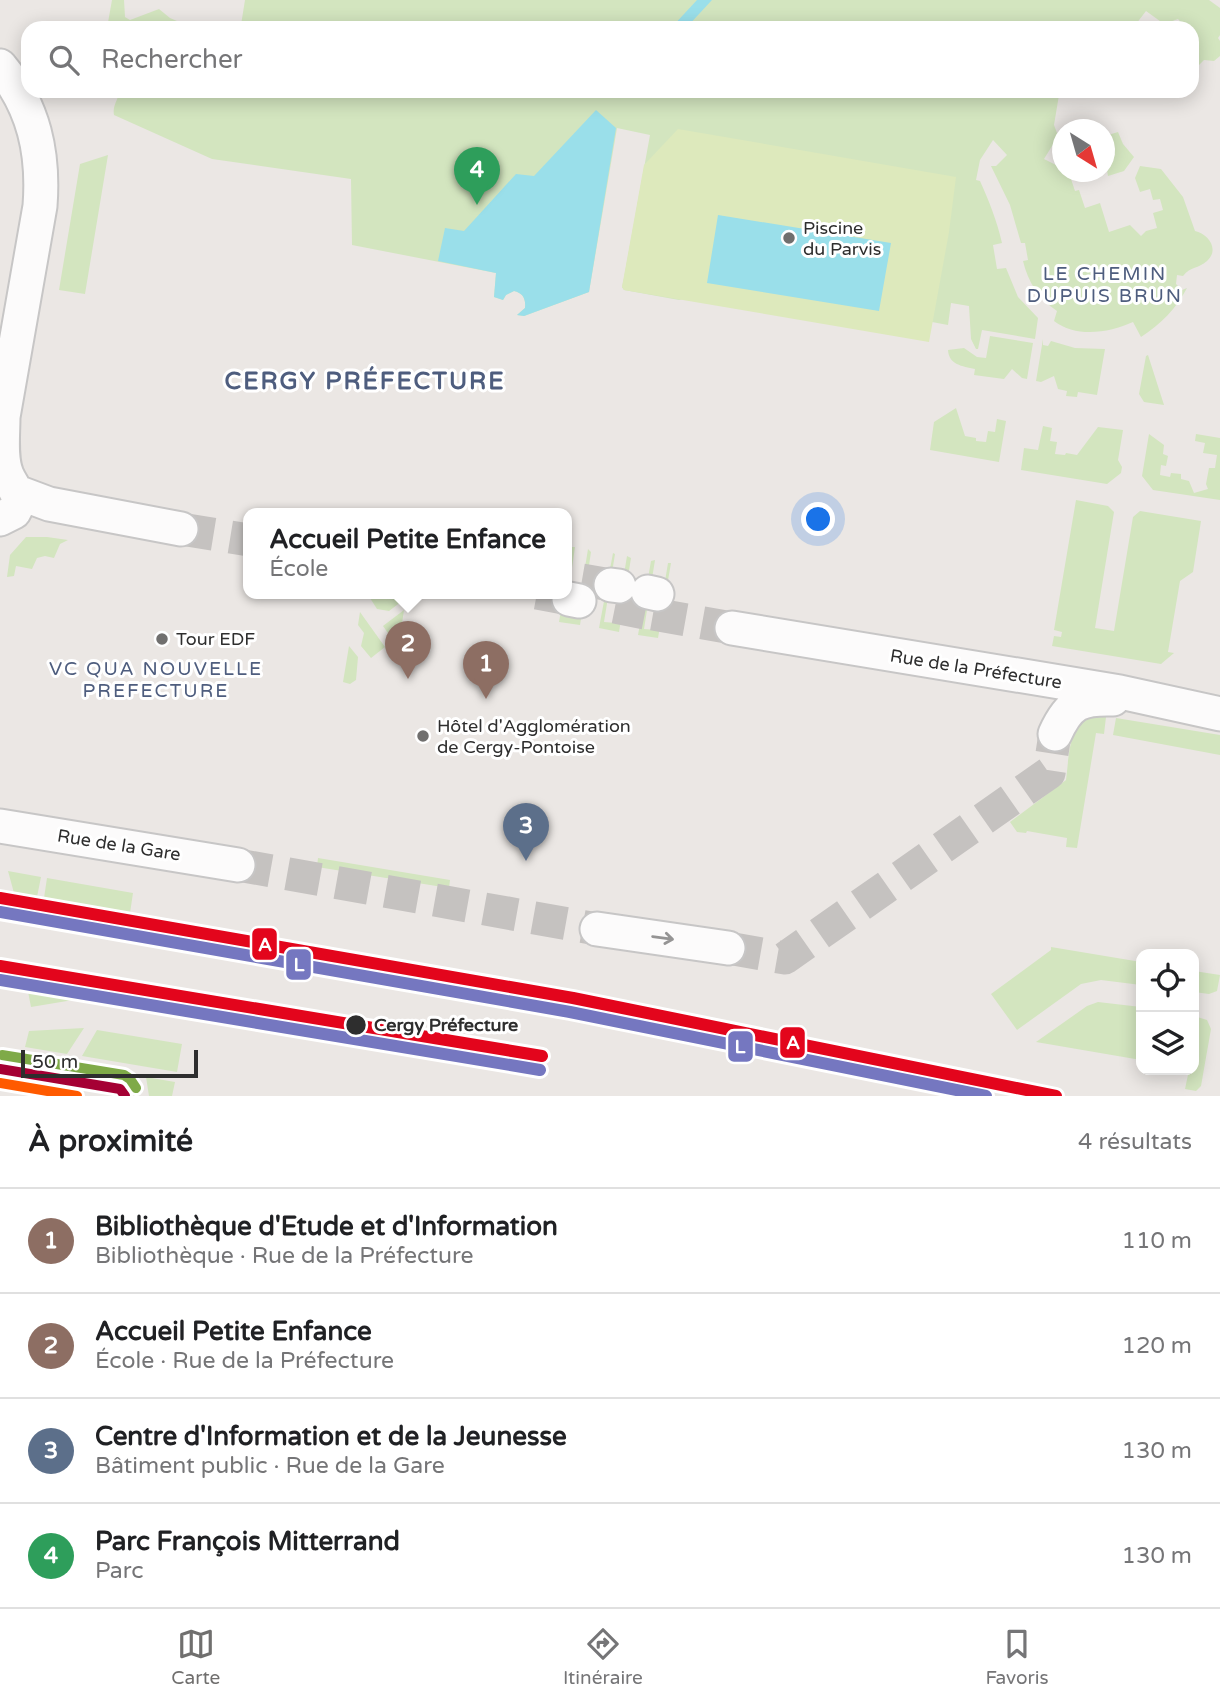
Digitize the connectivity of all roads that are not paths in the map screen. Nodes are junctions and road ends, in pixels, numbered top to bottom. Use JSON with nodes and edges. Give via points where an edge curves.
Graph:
{"nodes":[{"id":1,"x":0,"y":66,"type":"edge"},
{"id":2,"x":21,"y":95,"type":"edge"},
{"id":3,"x":22,"y":98,"type":"edge"},
{"id":4,"x":2,"y":426,"type":"edge"},
{"id":5,"x":7,"y":504,"type":"edge"},
{"id":6,"x":181,"y":528,"type":"tunnel mouth"},
{"id":7,"x":972,"y":647,"type":"junction"},
{"id":8,"x":1029,"y":678,"type":"junction"},
{"id":9,"x":1215,"y":705,"type":"edge"},
{"id":10,"x":0,"y":826,"type":"edge"},
{"id":11,"x":238,"y":865,"type":"tunnel mouth"},
{"id":12,"x":597,"y":929,"type":"tunnel mouth"},
{"id":13,"x":728,"y":948,"type":"tunnel mouth"}],
"edges":[{"from":1,"to":2,"type":"street"},
{"from":3,"to":4,"type":"street","via":[[38,144],[40,206]]},
{"from":4,"to":5,"type":"street"},
{"from":5,"to":6,"type":"street","via":[[49,504]]},
{"from":7,"to":8,"type":"street","via":[[1007,662]]},
{"from":7,"to":8,"type":"street","name":"Rue de la Préfecture","via":[[734,618]]},
{"from":7,"to":9,"type":"street","name":"Rue de la Préfecture"},
{"from":8,"to":9,"type":"street","name":"Rue de la Préfecture"},
{"from":8,"to":9,"type":"street","via":[[1049,705],[1055,734],[1073,708],[1090,698]]},
{"from":10,"to":11,"type":"street","name":"Rue de la Gare"},
{"from":12,"to":13,"type":"street","one_way":true}]}
